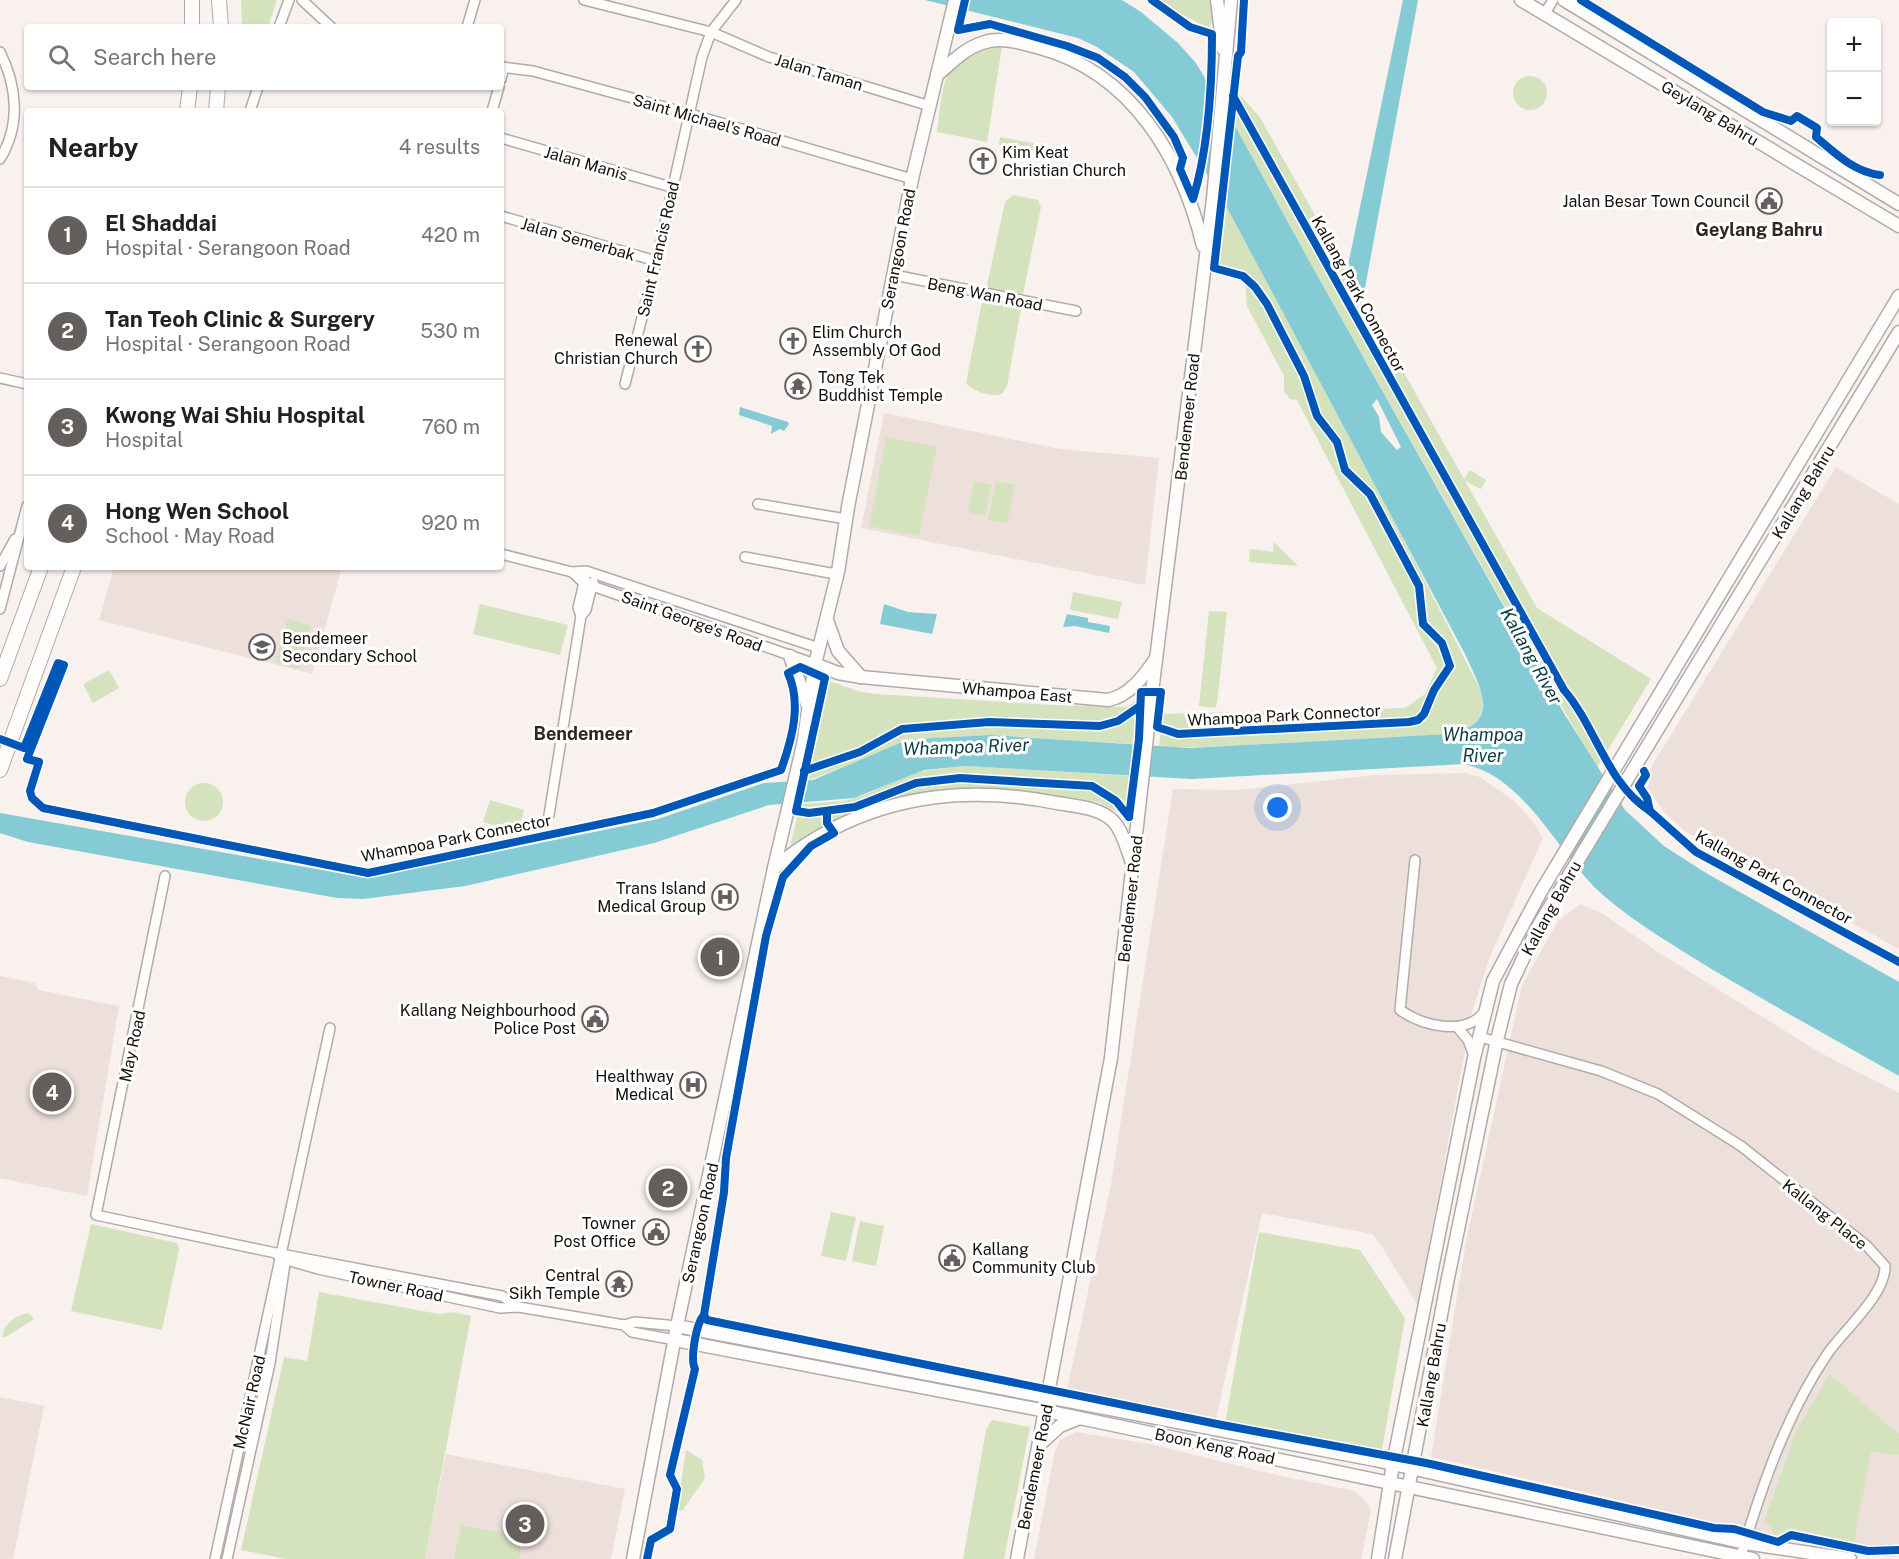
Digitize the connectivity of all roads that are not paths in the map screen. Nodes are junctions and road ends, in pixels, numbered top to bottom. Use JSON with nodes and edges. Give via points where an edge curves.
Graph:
{"nodes":[{"id":1,"x":192,"y":0,"type":"edge"},
{"id":2,"x":219,"y":0,"type":"edge"},
{"id":3,"x":226,"y":0,"type":"edge"},
{"id":4,"x":289,"y":0,"type":"edge"},
{"id":5,"x":302,"y":0,"type":"edge"},
{"id":6,"x":475,"y":0,"type":"edge"},
{"id":7,"x":584,"y":0,"type":"edge"},
{"id":8,"x":736,"y":0,"type":"edge"},
{"id":9,"x":955,"y":0,"type":"edge"},
{"id":10,"x":1217,"y":0,"type":"edge"},
{"id":11,"x":1231,"y":0,"type":"edge"},
{"id":12,"x":1521,"y":0,"type":"edge"},
{"id":13,"x":1553,"y":0,"type":"edge"},
{"id":14,"x":1564,"y":0,"type":"edge"},
{"id":15,"x":1545,"y":13,"type":"junction"},
{"id":16,"x":192,"y":24,"type":"edge"},
{"id":17,"x":222,"y":24,"type":"edge"},
{"id":18,"x":222,"y":24,"type":"edge"},
{"id":19,"x":280,"y":24,"type":"edge"},
{"id":20,"x":328,"y":24,"type":"edge"},
{"id":21,"x":468,"y":24,"type":"edge"},
{"id":22,"x":711,"y":32,"type":"junction"},
{"id":23,"x":0,"y":52,"type":"edge"},
{"id":24,"x":1224,"y":55,"type":"junction"},
{"id":25,"x":504,"y":67,"type":"edge"},
{"id":26,"x":937,"y":75,"type":"junction"},
{"id":27,"x":190,"y":90,"type":"edge"},
{"id":28,"x":218,"y":90,"type":"edge"},
{"id":29,"x":257,"y":90,"type":"edge"},
{"id":30,"x":498,"y":90,"type":"edge"},
{"id":31,"x":930,"y":106,"type":"junction"},
{"id":32,"x":187,"y":108,"type":"edge"},
{"id":33,"x":216,"y":108,"type":"edge"},
{"id":34,"x":251,"y":108,"type":"edge"},
{"id":35,"x":493,"y":108,"type":"edge"},
{"id":36,"x":687,"y":114,"type":"junction"},
{"id":37,"x":504,"y":139,"type":"edge"},
{"id":38,"x":0,"y":159,"type":"edge"},
{"id":39,"x":912,"y":179,"type":"junction"},
{"id":40,"x":671,"y":187,"type":"junction"},
{"id":41,"x":1899,"y":204,"type":"edge"},
{"id":42,"x":504,"y":217,"type":"edge"},
{"id":43,"x":1899,"y":226,"type":"edge"},
{"id":44,"x":1205,"y":252,"type":"junction"},
{"id":45,"x":656,"y":261,"type":"junction"},
{"id":46,"x":894,"y":275,"type":"junction"},
{"id":47,"x":1899,"y":296,"type":"edge"},
{"id":48,"x":1076,"y":311,"type":"dead end"},
{"id":49,"x":1899,"y":332,"type":"edge"},
{"id":50,"x":0,"y":378,"type":"edge"},
{"id":51,"x":24,"y":383,"type":"edge"},
{"id":52,"x":625,"y":384,"type":"dead end"},
{"id":53,"x":758,"y":504,"type":"dead end"},
{"id":54,"x":24,"y":515,"type":"edge"},
{"id":55,"x":846,"y":519,"type":"junction"},
{"id":56,"x":18,"y":534,"type":"junction"},
{"id":57,"x":504,"y":555,"type":"edge"},
{"id":58,"x":745,"y":557,"type":"dead end"},
{"id":59,"x":0,"y":566,"type":"edge"},
{"id":60,"x":40,"y":570,"type":"edge"},
{"id":61,"x":73,"y":570,"type":"edge"},
{"id":62,"x":572,"y":572,"type":"junction"},
{"id":63,"x":838,"y":572,"type":"junction"},
{"id":64,"x":591,"y":573,"type":"junction"},
{"id":65,"x":588,"y":584,"type":"junction"},
{"id":66,"x":609,"y":591,"type":"junction"},
{"id":67,"x":588,"y":602,"type":"junction"},
{"id":68,"x":0,"y":609,"type":"edge"},
{"id":69,"x":581,"y":616,"type":"junction"},
{"id":70,"x":827,"y":619,"type":"junction"},
{"id":71,"x":819,"y":648,"type":"junction"},
{"id":72,"x":790,"y":656,"type":"junction"},
{"id":73,"x":1156,"y":659,"type":"junction"},
{"id":74,"x":815,"y":664,"type":"junction"},
{"id":75,"x":861,"y":677,"type":"junction"},
{"id":76,"x":0,"y":679,"type":"edge"},
{"id":77,"x":808,"y":708,"type":"junction"},
{"id":78,"x":0,"y":770,"type":"edge"},
{"id":79,"x":549,"y":815,"type":"dead end"},
{"id":80,"x":1415,"y":860,"type":"dead end"},
{"id":81,"x":1134,"y":867,"type":"junction"},
{"id":82,"x":774,"y":868,"type":"junction"},
{"id":83,"x":165,"y":876,"type":"dead end"},
{"id":84,"x":1486,"y":1009,"type":"junction"},
{"id":85,"x":330,"y":1028,"type":"dead end"},
{"id":86,"x":1458,"y":1028,"type":"junction"},
{"id":87,"x":1480,"y":1037,"type":"junction"},
{"id":88,"x":1497,"y":1040,"type":"junction"},
{"id":89,"x":1474,"y":1058,"type":"junction"},
{"id":90,"x":96,"y":1215,"type":"joint"},
{"id":91,"x":282,"y":1254,"type":"junction"},
{"id":92,"x":624,"y":1325,"type":"junction"},
{"id":93,"x":677,"y":1326,"type":"junction"},
{"id":94,"x":675,"y":1340,"type":"junction"},
{"id":95,"x":1049,"y":1397,"type":"junction"},
{"id":96,"x":1046,"y":1411,"type":"junction"},
{"id":97,"x":1080,"y":1418,"type":"junction"},
{"id":98,"x":1039,"y":1445,"type":"junction"},
{"id":99,"x":1393,"y":1464,"type":"junction"},
{"id":100,"x":1413,"y":1468,"type":"junction"},
{"id":101,"x":1390,"y":1481,"type":"junction"},
{"id":102,"x":1410,"y":1485,"type":"junction"},
{"id":103,"x":1745,"y":1543,"type":"junction"},
{"id":104,"x":1740,"y":1558,"type":"edge"},
{"id":105,"x":215,"y":1559,"type":"edge"},
{"id":106,"x":227,"y":1559,"type":"edge"},
{"id":107,"x":633,"y":1559,"type":"edge"},
{"id":108,"x":1017,"y":1559,"type":"edge"},
{"id":109,"x":1378,"y":1559,"type":"edge"},
{"id":110,"x":1395,"y":1559,"type":"edge"},
{"id":111,"x":1753,"y":1559,"type":"edge"},
{"id":112,"x":1850,"y":1559,"type":"edge"}],
"edges":[{"from":1,"to":16,"type":"highway"},
{"from":2,"to":17,"type":"highway"},
{"from":3,"to":18,"type":"highway"},
{"from":4,"to":19,"type":"street"},
{"from":5,"to":20,"type":"street"},
{"from":6,"to":21,"type":"street"},
{"from":7,"to":22,"type":"street","name":"Jalan Taman"},
{"from":8,"to":22,"type":"street"},
{"from":9,"to":26,"type":"main road","name":"Serangoon Road"},
{"from":10,"to":24,"type":"main road","name":"Bendemeer Road"},
{"from":11,"to":24,"type":"main road","name":"Bendemeer Road"},
{"from":12,"to":15,"type":"main road","name":"Geylang Bahru"},
{"from":13,"to":15,"type":"street"},
{"from":14,"to":41,"type":"main road","name":"Geylang Bahru"},
{"from":15,"to":43,"type":"main road","name":"Geylang Bahru"},
{"from":22,"to":31,"type":"street","name":"Jalan Taman","via":[[768,57]]},
{"from":22,"to":36,"type":"street"},
{"from":23,"to":38,"type":"street","via":[[12,78],[15,111]]},
{"from":24,"to":44,"type":"main road","name":"Bendemeer Road"},
{"from":25,"to":36,"type":"street","name":"Saint Michael's Road","via":[[533,71]]},
{"from":26,"to":31,"type":"main road","name":"Serangoon Road"},
{"from":26,"to":44,"type":"main road","via":[[968,50],[1000,40],[1055,51],[1105,77],[1140,110],[1161,144],[1185,189]]},
{"from":27,"to":32,"type":"highway"},
{"from":28,"to":33,"type":"highway"},
{"from":29,"to":34,"type":"street"},
{"from":30,"to":35,"type":"street"},
{"from":31,"to":39,"type":"main road","name":"Serangoon Road"},
{"from":36,"to":39,"type":"street","name":"Saint Michael's Road"},
{"from":36,"to":40,"type":"street","name":"Saint Francis Road"},
{"from":37,"to":40,"type":"street","name":"Jalan Manis"},
{"from":39,"to":46,"type":"main road","name":"Serangoon Road"},
{"from":40,"to":45,"type":"street","name":"Saint Francis Road"},
{"from":42,"to":45,"type":"street","name":"Jalan Semerbak"},
{"from":44,"to":73,"type":"main road","name":"Bendemeer Road"},
{"from":45,"to":52,"type":"street","name":"Saint Francis Road"},
{"from":46,"to":48,"type":"street","name":"Beng Wan Road"},
{"from":46,"to":55,"type":"main road","name":"Serangoon Road"},
{"from":47,"to":84,"type":"main road","name":"Kallang Bahru","via":[[1554,870],[1493,981]]},
{"from":49,"to":88,"type":"main road","name":"Kallang Bahru","via":[[1540,923],[1511,984]]},
{"from":50,"to":51,"type":"street"},
{"from":53,"to":55,"type":"street"},
{"from":54,"to":56,"type":"street"},
{"from":55,"to":63,"type":"main road","name":"Serangoon Road"},
{"from":56,"to":59,"type":"street"},
{"from":56,"to":68,"type":"street"},
{"from":57,"to":62,"type":"street","name":"Saint George's Road"},
{"from":58,"to":63,"type":"street"},
{"from":60,"to":76,"type":"highway"},
{"from":61,"to":78,"type":"highway"},
{"from":62,"to":64,"type":"street","name":"Saint George's Road"},
{"from":62,"to":65,"type":"street","name":"Saint George's Road"},
{"from":63,"to":70,"type":"main road","name":"Serangoon Road"},
{"from":64,"to":65,"type":"street"},
{"from":64,"to":71,"type":"street","name":"Saint George's Road"},
{"from":65,"to":66,"type":"street","name":"Saint George's Road"},
{"from":65,"to":67,"type":"street"},
{"from":65,"to":69,"type":"street","via":[[578,608]]},
{"from":66,"to":67,"type":"street"},
{"from":66,"to":72,"type":"street","name":"Saint George's Road"},
{"from":67,"to":69,"type":"street"},
{"from":69,"to":79,"type":"street"},
{"from":70,"to":71,"type":"main road","name":"Serangoon Road"},
{"from":70,"to":75,"type":"main road","via":[[838,651]]},
{"from":71,"to":74,"type":"main road","name":"Serangoon Road"},
{"from":72,"to":74,"type":"street","name":"Saint George's Road"},
{"from":72,"to":77,"type":"main road"},
{"from":73,"to":75,"type":"main road","name":"Whampoa East","via":[[1133,687],[1108,700]]},
{"from":73,"to":81,"type":"main road","name":"Bendemeer Road"},
{"from":74,"to":75,"type":"main road","name":"Whampoa East"},
{"from":74,"to":77,"type":"main road","name":"Serangoon Road"},
{"from":77,"to":82,"type":"main road","name":"Serangoon Road"},
{"from":80,"to":86,"type":"street","via":[[1400,1010],[1412,1018]]},
{"from":81,"to":82,"type":"main road","via":[[1114,822],[1095,811],[1020,795],[968,793],[909,801],[843,822]]},
{"from":81,"to":95,"type":"main road","name":"Bendemeer Road","via":[[1112,1058]]},
{"from":82,"to":93,"type":"main road","name":"Serangoon Road"},
{"from":83,"to":90,"type":"street","name":"May Road"},
{"from":84,"to":86,"type":"street","via":[[1477,1020]]},
{"from":84,"to":87,"type":"main road","name":"Kallang Bahru"},
{"from":85,"to":91,"type":"street","name":"McNair Road"},
{"from":86,"to":89,"type":"street","via":[[1468,1040]]},
{"from":87,"to":88,"type":"street","name":"Kallang Place"},
{"from":87,"to":89,"type":"main road","name":"Kallang Bahru"},
{"from":88,"to":100,"type":"main road","name":"Kallang Bahru"},
{"from":88,"to":103,"type":"street","name":"Kallang Place","via":[[1610,1074],[1658,1094],[1741,1146],[1867,1246],[1885,1266],[1876,1292],[1808,1384],[1764,1484]]},
{"from":89,"to":99,"type":"main road","name":"Kallang Bahru"},
{"from":90,"to":91,"type":"street","name":"Towner Road"},
{"from":91,"to":92,"type":"street","name":"Towner Road","via":[[500,1308],[519,1307]]},
{"from":91,"to":105,"type":"street","name":"McNair Road"},
{"from":91,"to":106,"type":"street","name":"McNair Road","via":[[270,1363]]},
{"from":92,"to":93,"type":"street","name":"Towner Road","via":[[635,1322]]},
{"from":92,"to":94,"type":"street","name":"Towner Road","via":[[632,1332]]},
{"from":93,"to":94,"type":"main road","name":"Serangoon Road"},
{"from":93,"to":95,"type":"main road","name":"Boon Keng Road"},
{"from":94,"to":96,"type":"main road","name":"Boon Keng Road"},
{"from":94,"to":107,"type":"main road","name":"Serangoon Road"},
{"from":95,"to":96,"type":"main road","name":"Bendemeer Road"},
{"from":95,"to":99,"type":"main road","name":"Boon Keng Road"},
{"from":96,"to":97,"type":"main road","name":"Boon Keng Road"},
{"from":96,"to":98,"type":"main road","name":"Bendemeer Road"},
{"from":97,"to":98,"type":"main road","via":[[1060,1426]]},
{"from":97,"to":101,"type":"main road","name":"Boon Keng Road"},
{"from":98,"to":108,"type":"main road","name":"Bendemeer Road"},
{"from":99,"to":100,"type":"main road","name":"Boon Keng Road"},
{"from":99,"to":101,"type":"main road","name":"Kallang Bahru"},
{"from":100,"to":102,"type":"main road","name":"Kallang Bahru"},
{"from":100,"to":103,"type":"main road","name":"Boon Keng Road"},
{"from":101,"to":102,"type":"main road","name":"Boon Keng Road"},
{"from":101,"to":109,"type":"main road","name":"Kallang Bahru"},
{"from":102,"to":104,"type":"main road","name":"Boon Keng Road"},
{"from":102,"to":110,"type":"main road","name":"Kallang Bahru"},
{"from":103,"to":104,"type":"street"},
{"from":103,"to":112,"type":"main road","name":"Boon Keng Road"},
{"from":104,"to":111,"type":"main road","name":"Boon Keng Road"}]}
